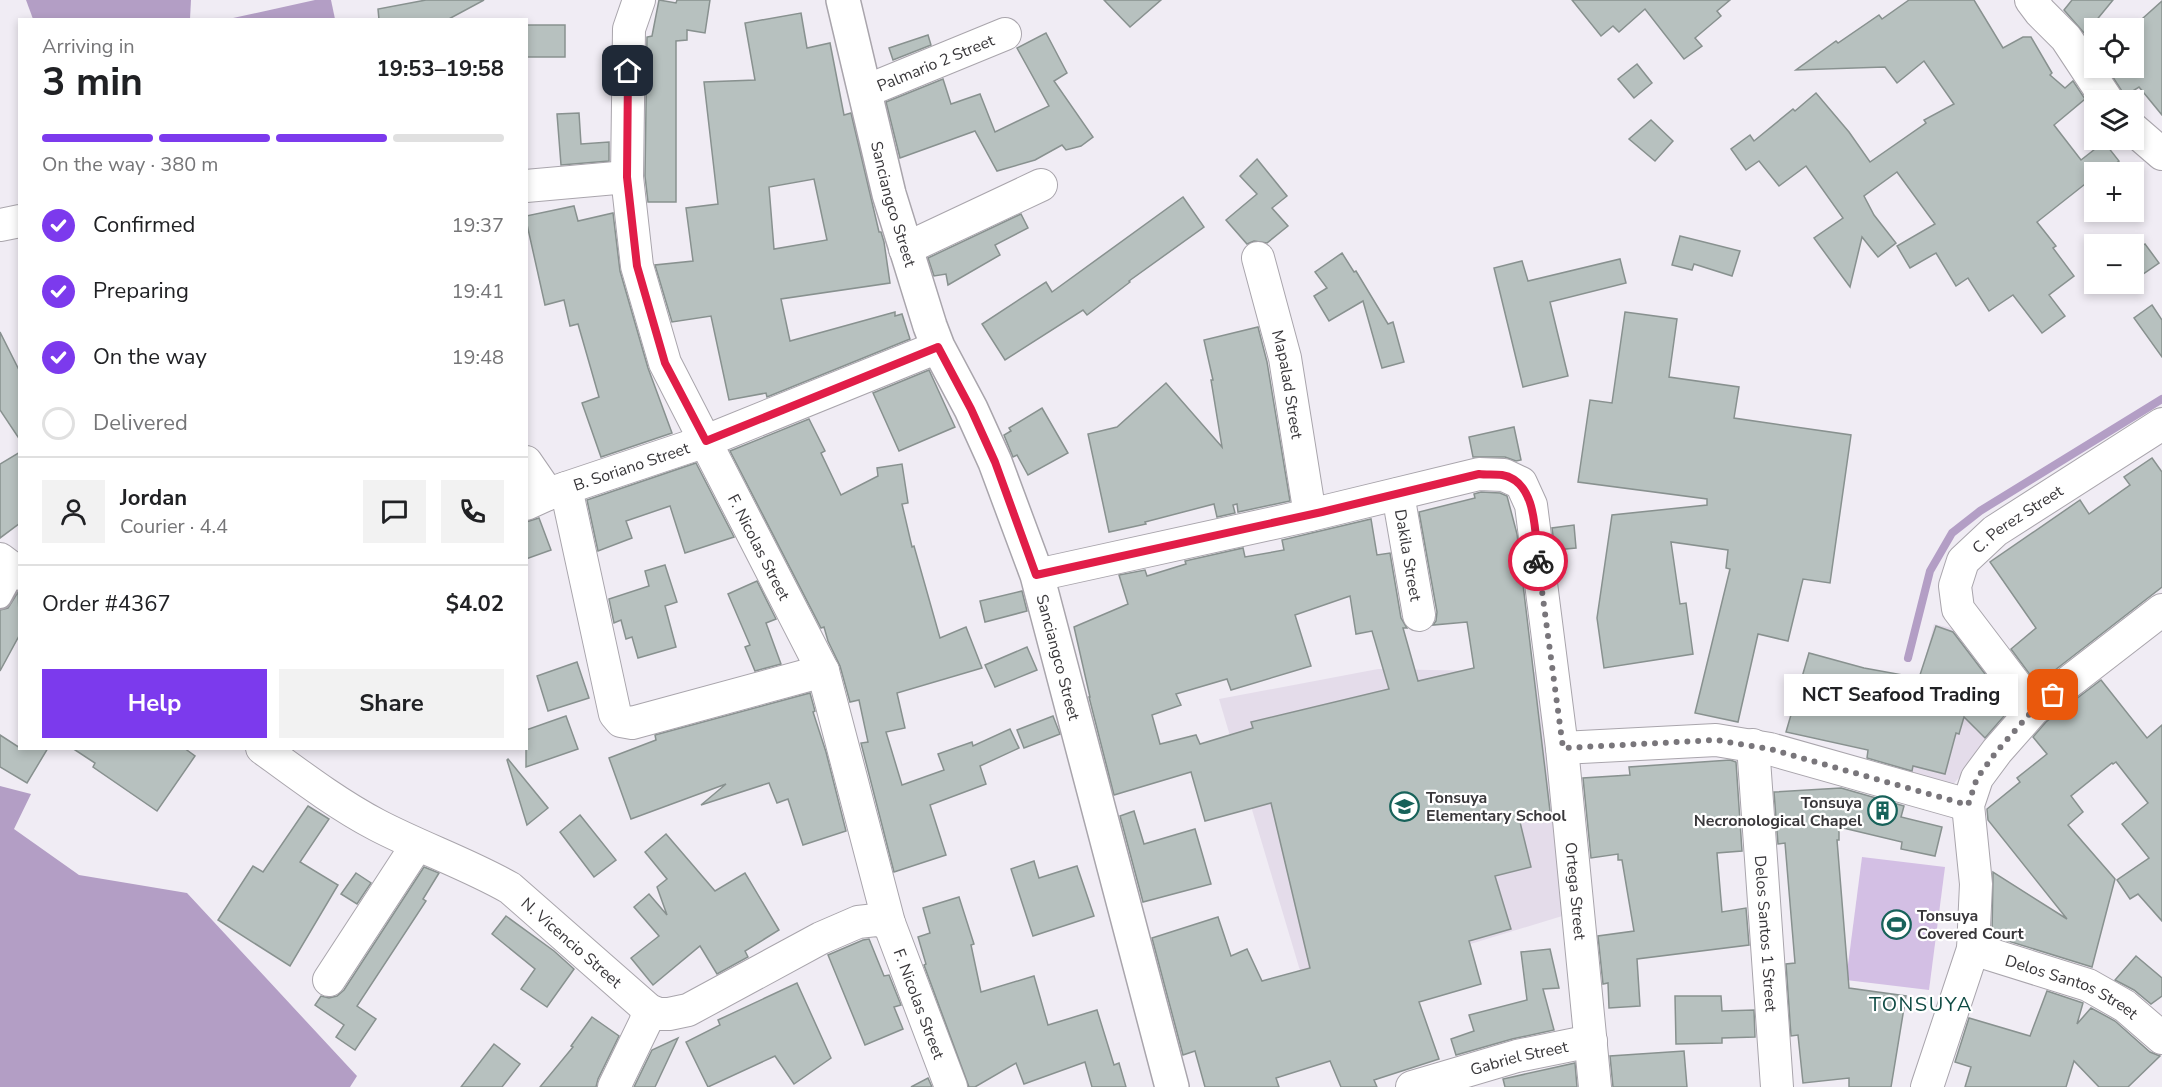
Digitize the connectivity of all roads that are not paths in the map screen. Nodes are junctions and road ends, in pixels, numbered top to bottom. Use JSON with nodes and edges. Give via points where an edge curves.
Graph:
{"nodes":[{"id":1,"x":639,"y":0,"type":"edge"},
{"id":2,"x":843,"y":0,"type":"edge"},
{"id":3,"x":2031,"y":0,"type":"edge"},
{"id":4,"x":1005,"y":34,"type":"dead end"},
{"id":5,"x":2100,"y":90,"type":"edge"},
{"id":6,"x":866,"y":91,"type":"junction"},
{"id":7,"x":2144,"y":138,"type":"edge"},
{"id":8,"x":2162,"y":154,"type":"edge"},
{"id":9,"x":627,"y":177,"type":"junction"},
{"id":10,"x":1041,"y":185,"type":"dead end"},
{"id":11,"x":528,"y":186,"type":"edge"},
{"id":12,"x":18,"y":221,"type":"edge"},
{"id":13,"x":0,"y":225,"type":"edge"},
{"id":14,"x":905,"y":249,"type":"junction"},
{"id":15,"x":1258,"y":258,"type":"dead end"},
{"id":16,"x":938,"y":347,"type":"junction"},
{"id":17,"x":2162,"y":424,"type":"edge"},
{"id":18,"x":706,"y":441,"type":"junction"},
{"id":19,"x":528,"y":465,"type":"edge"},
{"id":20,"x":1398,"y":494,"type":"junction"},
{"id":21,"x":547,"y":496,"type":"edge"},
{"id":22,"x":1310,"y":515,"type":"junction"},
{"id":23,"x":1036,"y":575,"type":"junction"},
{"id":24,"x":2162,"y":610,"type":"edge"},
{"id":25,"x":1419,"y":615,"type":"dead end"},
{"id":26,"x":822,"y":672,"type":"junction"},
{"id":27,"x":2034,"y":709,"type":"junction"},
{"id":28,"x":1753,"y":745,"type":"junction"},
{"id":29,"x":1563,"y":748,"type":"junction"},
{"id":30,"x":265,"y":750,"type":"edge"},
{"id":31,"x":1968,"y":805,"type":"junction"},
{"id":32,"x":417,"y":844,"type":"junction"},
{"id":33,"x":889,"y":923,"type":"junction"},
{"id":34,"x":1973,"y":949,"type":"junction"},
{"id":35,"x":329,"y":980,"type":"dead end"},
{"id":36,"x":649,"y":1010,"type":"junction"},
{"id":37,"x":2162,"y":1038,"type":"edge"},
{"id":38,"x":1591,"y":1041,"type":"junction"},
{"id":39,"x":614,"y":1087,"type":"edge"},
{"id":40,"x":951,"y":1087,"type":"edge"},
{"id":41,"x":1172,"y":1087,"type":"edge"},
{"id":42,"x":1412,"y":1087,"type":"edge"},
{"id":43,"x":1594,"y":1087,"type":"edge"},
{"id":44,"x":1777,"y":1087,"type":"edge"},
{"id":45,"x":1927,"y":1087,"type":"edge"}],
"edges":[{"from":1,"to":9,"type":"street","name":"F. Nicolas Street","via":[[629,29]]},
{"from":2,"to":6,"type":"main road","name":"Sanciangco Street"},
{"from":3,"to":5,"type":"street","via":[[2066,38]]},
{"from":4,"to":6,"type":"street","name":"Palmario 2 Street"},
{"from":6,"to":14,"type":"main road","name":"Sanciangco Street"},
{"from":7,"to":8,"type":"street"},
{"from":9,"to":11,"type":"street"},
{"from":9,"to":18,"type":"street","name":"F. Nicolas Street","via":[[637,266],[665,363]]},
{"from":10,"to":14,"type":"street"},
{"from":12,"to":13,"type":"street"},
{"from":14,"to":16,"type":"main road","name":"Sanciangco Street"},
{"from":15,"to":22,"type":"street","name":"Mapalad Street","via":[[1285,358]]},
{"from":16,"to":18,"type":"street","name":"B. Soriano Street"},
{"from":16,"to":23,"type":"main road","name":"Sanciangco Street","via":[[995,462]]},
{"from":17,"to":27,"type":"street","name":"C. Perez Street","via":[[1995,531],[1963,561],[1955,586],[1958,609]]},
{"from":18,"to":21,"type":"street","name":"B. Soriano Street"},
{"from":18,"to":26,"type":"street","name":"F. Nicolas Street"},
{"from":19,"to":21,"type":"street"},
{"from":20,"to":22,"type":"street"},
{"from":20,"to":25,"type":"street","name":"Dakila Street"},
{"from":20,"to":29,"type":"street","name":"Ortega Street","via":[[1479,474],[1504,475],[1521,483],[1531,505]]},
{"from":21,"to":26,"type":"street","via":[[615,714],[621,721],[632,723]]},
{"from":22,"to":23,"type":"street"},
{"from":23,"to":41,"type":"main road","name":"Sanciangco Street"},
{"from":24,"to":27,"type":"street"},
{"from":26,"to":33,"type":"street","name":"F. Nicolas Street"},
{"from":27,"to":31,"type":"street","via":[[1977,778]]},
{"from":28,"to":29,"type":"street","via":[[1716,740]]},
{"from":28,"to":31,"type":"street"},
{"from":28,"to":44,"type":"street","name":"Delos Santos 1 Street"},
{"from":29,"to":38,"type":"street","name":"Ortega Street"},
{"from":30,"to":32,"type":"street","name":"N. Vicencio Street","via":[[375,824]]},
{"from":31,"to":34,"type":"street","via":[[1976,884]]},
{"from":32,"to":35,"type":"street"},
{"from":32,"to":36,"type":"street","name":"N. Vicencio Street","via":[[510,888]]},
{"from":33,"to":36,"type":"street","via":[[858,922],[821,938],[688,1010],[658,1014]]},
{"from":33,"to":40,"type":"street","name":"F. Nicolas Street"},
{"from":34,"to":37,"type":"street","name":"Delos Santos Street","via":[[2088,985],[2125,1006]]},
{"from":34,"to":45,"type":"street"},
{"from":36,"to":39,"type":"street"},
{"from":38,"to":42,"type":"street","name":"Gabriel Street","via":[[1517,1056]]},
{"from":38,"to":43,"type":"street","name":"Ortega Street"}]}
